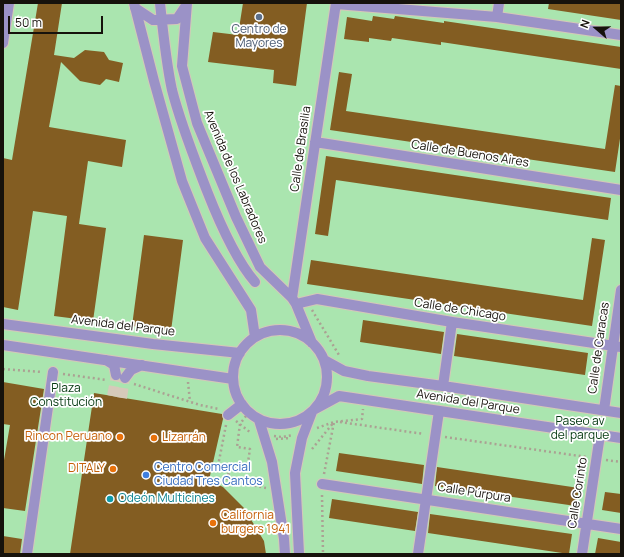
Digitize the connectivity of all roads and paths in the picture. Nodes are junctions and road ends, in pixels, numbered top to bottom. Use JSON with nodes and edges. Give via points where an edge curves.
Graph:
{"nodes":[{"id":1,"x":9,"y":3,"type":"edge"},
{"id":2,"x":160,"y":3,"type":"edge"},
{"id":3,"x":187,"y":3,"type":"edge"},
{"id":4,"x":499,"y":3,"type":"edge"},
{"id":5,"x":336,"y":4,"type":"edge"},
{"id":6,"x":135,"y":6,"type":"edge"},
{"id":7,"x":498,"y":16,"type":"junction"},
{"id":8,"x":162,"y":20,"type":"junction"},
{"id":9,"x":621,"y":35,"type":"edge"},
{"id":10,"x":3,"y":43,"type":"edge"},
{"id":11,"x":315,"y":142,"type":"junction"},
{"id":12,"x":621,"y":190,"type":"edge"},
{"id":13,"x":255,"y":282,"type":"dead end"},
{"id":14,"x":621,"y":290,"type":"edge"},
{"id":15,"x":294,"y":301,"type":"junction"},
{"id":16,"x":452,"y":322,"type":"junction"},
{"id":17,"x":3,"y":324,"type":"edge"},
{"id":18,"x":255,"y":337,"type":"junction"},
{"id":19,"x":312,"y":343,"type":"junction"},
{"id":20,"x":3,"y":345,"type":"edge"},
{"id":21,"x":617,"y":347,"type":"edge"},
{"id":22,"x":240,"y":353,"type":"junction"},
{"id":23,"x":106,"y":360,"type":"junction"},
{"id":24,"x":324,"y":360,"type":"junction"},
{"id":25,"x":142,"y":365,"type":"junction"},
{"id":26,"x":3,"y":369,"type":"edge"},
{"id":27,"x":54,"y":372,"type":"junction"},
{"id":28,"x":121,"y":379,"type":"junction"},
{"id":29,"x":233,"y":379,"type":"junction"},
{"id":30,"x":442,"y":386,"type":"junction"},
{"id":31,"x":242,"y":404,"type":"junction"},
{"id":32,"x":313,"y":410,"type":"junction"},
{"id":33,"x":439,"y":410,"type":"junction"},
{"id":34,"x":604,"y":410,"type":"junction"},
{"id":35,"x":249,"y":412,"type":"junction"},
{"id":36,"x":621,"y":413,"type":"edge"},
{"id":37,"x":228,"y":415,"type":"junction"},
{"id":38,"x":259,"y":420,"type":"junction"},
{"id":39,"x":334,"y":422,"type":"dead end"},
{"id":40,"x":240,"y":424,"type":"junction"},
{"id":41,"x":303,"y":435,"type":"junction"},
{"id":42,"x":600,"y":435,"type":"junction"},
{"id":43,"x":264,"y":437,"type":"junction"},
{"id":44,"x":621,"y":438,"type":"edge"},
{"id":45,"x":212,"y":470,"type":"dead end"},
{"id":46,"x":322,"y":484,"type":"dead end"},
{"id":47,"x":276,"y":490,"type":"junction"},
{"id":48,"x":426,"y":499,"type":"junction"},
{"id":49,"x":586,"y":524,"type":"junction"},
{"id":50,"x":621,"y":529,"type":"edge"},
{"id":51,"x":27,"y":554,"type":"edge"},
{"id":52,"x":285,"y":554,"type":"edge"},
{"id":53,"x":299,"y":554,"type":"edge"},
{"id":54,"x":418,"y":554,"type":"edge"},
{"id":55,"x":582,"y":554,"type":"edge"}],
"edges":[{"from":1,"to":10,"type":"street"},
{"from":2,"to":8,"type":"street"},
{"from":3,"to":8,"type":"street","via":[[177,19]]},
{"from":3,"to":15,"type":"street","name":"Avenida de los Labradores","via":[[182,66],[197,122],[236,217],[260,267]]},
{"from":4,"to":7,"type":"street"},
{"from":5,"to":7,"type":"street"},
{"from":5,"to":11,"type":"street","name":"Calle de Brasilia"},
{"from":6,"to":8,"type":"street","via":[[153,20]]},
{"from":6,"to":18,"type":"street","via":[[182,181],[205,238],[251,310]]},
{"from":7,"to":9,"type":"street"},
{"from":8,"to":13,"type":"street","via":[[172,89],[184,131],[218,219],[247,273]]},
{"from":11,"to":12,"type":"street","name":"Calle de Buenos Aires"},
{"from":11,"to":15,"type":"street","name":"Calle de Brasilia"},
{"from":14,"to":21,"type":"street","name":"Calle de Caracas"},
{"from":15,"to":16,"type":"street","name":"Calle de Chicago","via":[[317,299]]},
{"from":15,"to":19,"type":"street","name":"Avenida de los Labradores"},
{"from":16,"to":21,"type":"street","name":"Calle de Chicago"},
{"from":16,"to":30,"type":"street"},
{"from":17,"to":22,"type":"street","name":"Avenida del Parque"},
{"from":18,"to":19,"type":"street","via":[[269,331],[284,330],[299,334]]},
{"from":18,"to":22,"type":"street"},
{"from":19,"to":24,"type":"street"},
{"from":20,"to":23,"type":"street"},
{"from":21,"to":34,"type":"street","name":"Calle de Caracas"},
{"from":22,"to":29,"type":"street","via":[[234,365]]},
{"from":23,"to":25,"type":"street"},
{"from":23,"to":28,"type":"street","via":[[114,365]]},
{"from":24,"to":30,"type":"street","name":"Avenida del Parque","via":[[344,371]]},
{"from":24,"to":32,"type":"street","via":[[327,372],[326,386],[322,398]]},
{"from":25,"to":28,"type":"street"},
{"from":25,"to":29,"type":"street"},
{"from":26,"to":27,"type":"path"},
{"from":27,"to":28,"type":"path"},
{"from":27,"to":51,"type":"street"},
{"from":28,"to":37,"type":"path","via":[[222,410]]},
{"from":29,"to":31,"type":"street","via":[[235,391]]},
{"from":30,"to":34,"type":"street","name":"Avenida del Parque"},
{"from":31,"to":35,"type":"street"},
{"from":31,"to":37,"type":"street"},
{"from":32,"to":33,"type":"street","name":"Avenida del Parque","via":[[339,396]]},
{"from":32,"to":38,"type":"street","via":[[303,418],[289,423],[274,424]]},
{"from":32,"to":41,"type":"street"},
{"from":33,"to":42,"type":"street","name":"Avenida del Parque"},
{"from":33,"to":48,"type":"street"},
{"from":34,"to":36,"type":"street","name":"Avenida del Parque"},
{"from":35,"to":38,"type":"street"},
{"from":35,"to":40,"type":"path"},
{"from":37,"to":40,"type":"path"},
{"from":37,"to":45,"type":"path","via":[[217,471]]},
{"from":38,"to":43,"type":"street"},
{"from":39,"to":41,"type":"path"},
{"from":40,"to":43,"type":"path","via":[[250,432]]},
{"from":40,"to":47,"type":"path","via":[[237,447],[250,449],[247,469],[230,467],[227,480]]},
{"from":41,"to":43,"type":"path"},
{"from":41,"to":43,"type":"path"},
{"from":41,"to":53,"type":"street","via":[[296,473]]},
{"from":42,"to":44,"type":"street","name":"Avenida del Parque"},
{"from":42,"to":49,"type":"street","name":"Calle Corinto"},
{"from":43,"to":47,"type":"street","via":[[272,462]]},
{"from":46,"to":48,"type":"street","name":"Calle Púrpura"},
{"from":47,"to":52,"type":"street"},
{"from":48,"to":49,"type":"street","name":"Calle Púrpura"},
{"from":48,"to":54,"type":"street"},
{"from":49,"to":50,"type":"street","name":"Calle Púrpura"},
{"from":49,"to":55,"type":"street","name":"Calle Corinto"}]}
